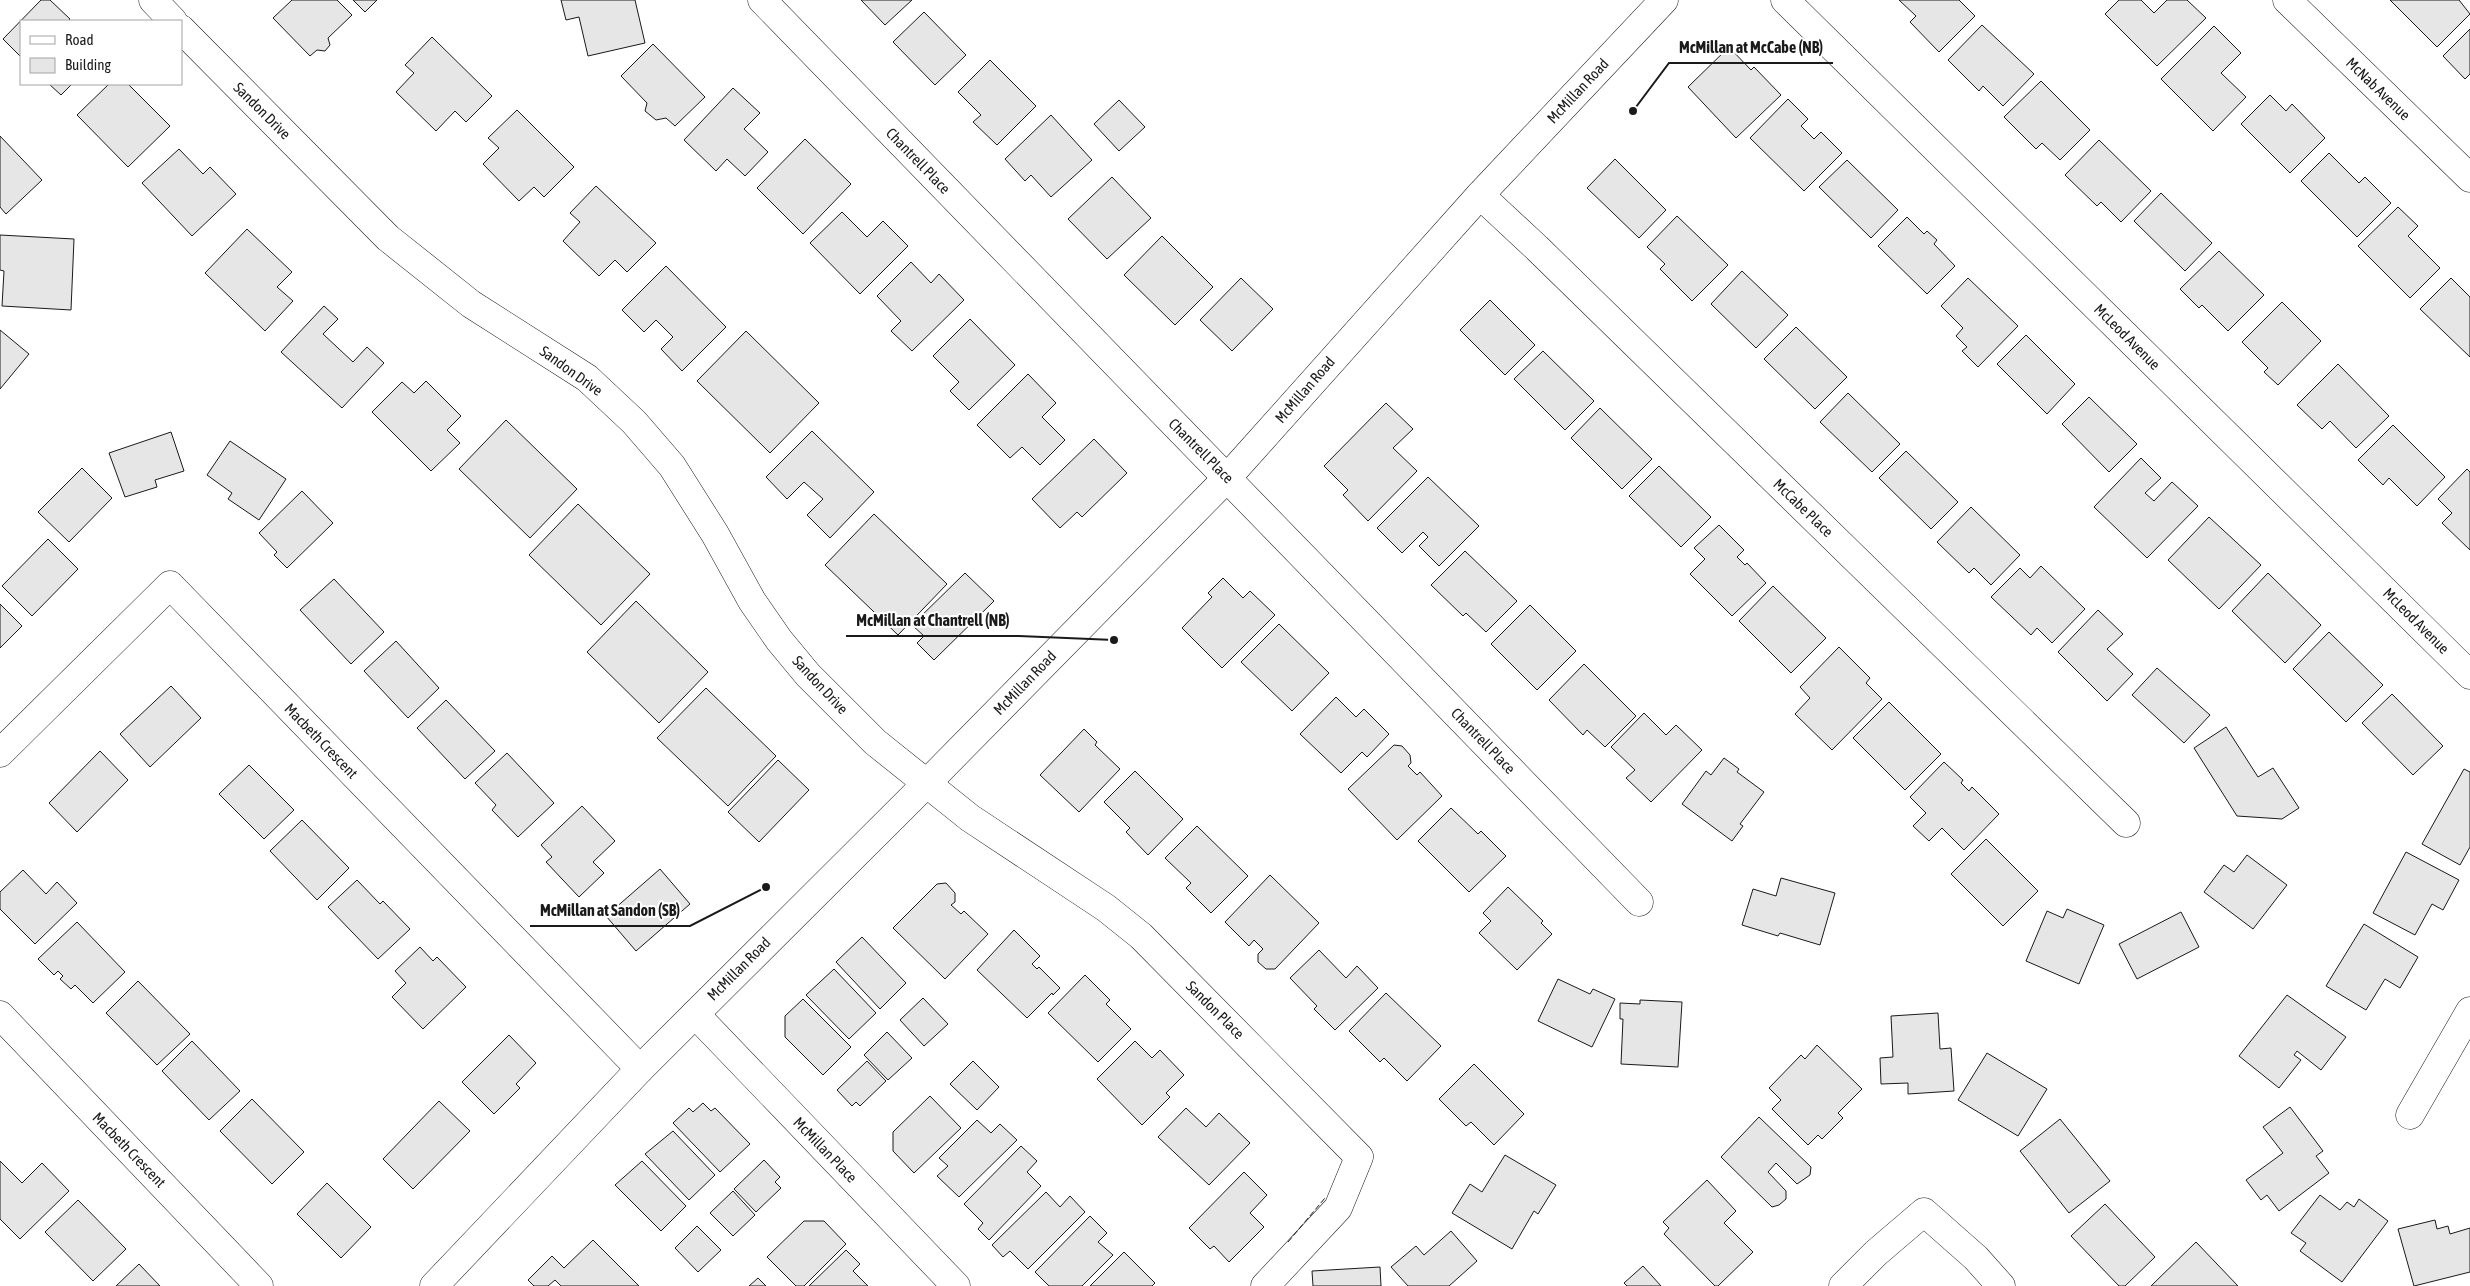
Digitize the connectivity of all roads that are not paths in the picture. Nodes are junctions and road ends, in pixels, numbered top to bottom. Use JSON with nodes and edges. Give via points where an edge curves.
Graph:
{"nodes":[{"id":1,"x":762,"y":0,"type":"edge"},
{"id":2,"x":1664,"y":0,"type":"edge"},
{"id":3,"x":1785,"y":0,"type":"edge"},
{"id":4,"x":2287,"y":0,"type":"edge"},
{"id":5,"x":182,"y":25,"type":"edge"},
{"id":6,"x":2470,"y":178,"type":"edge"},
{"id":7,"x":1480,"y":195,"type":"junction"},
{"id":8,"x":1227,"y":478,"type":"junction"},
{"id":9,"x":2470,"y":675,"type":"edge"},
{"id":10,"x":0,"y":753,"type":"edge"},
{"id":11,"x":926,"y":784,"type":"junction"},
{"id":12,"x":2126,"y":823,"type":"dead end"},
{"id":13,"x":1639,"y":902,"type":"dead end"},
{"id":14,"x":2470,"y":1011,"type":"edge"},
{"id":15,"x":694,"y":1014,"type":"junction"},
{"id":16,"x":0,"y":1015,"type":"edge"},
{"id":17,"x":640,"y":1069,"type":"junction"},
{"id":18,"x":2410,"y":1115,"type":"dead end"},
{"id":19,"x":259,"y":1286,"type":"edge"},
{"id":20,"x":434,"y":1286,"type":"edge"},
{"id":21,"x":956,"y":1286,"type":"edge"},
{"id":22,"x":1265,"y":1286,"type":"edge"},
{"id":23,"x":1843,"y":1286,"type":"edge"},
{"id":24,"x":2001,"y":1286,"type":"edge"}],
"edges":[{"from":1,"to":8,"type":"street","name":"Chantrell Place"},
{"from":2,"to":7,"type":"street","name":"McMillan Road"},
{"from":3,"to":9,"type":"street","name":"McLeod Avenue"},
{"from":4,"to":6,"type":"street","name":"McNab Avenue"},
{"from":5,"to":11,"type":"street","name":"Sandon Drive","via":[[388,238],[471,304],[587,378],[634,422],[672,466],[752,601],[779,640],[808,675],[874,742]]},
{"from":7,"to":8,"type":"street","name":"McMillan Road"},
{"from":7,"to":12,"type":"street","name":"McCabe Place"},
{"from":8,"to":11,"type":"street","name":"McMillan Road"},
{"from":8,"to":13,"type":"street","name":"Chantrell Place"},
{"from":10,"to":17,"type":"street","name":"Macbeth Crescent","via":[[170,584]]},
{"from":11,"to":15,"type":"street","name":"McMillan Road"},
{"from":11,"to":22,"type":"street","name":"Sandon Place","via":[[970,818],[1106,908],[1141,936],[1359,1157],[1338,1208]]},
{"from":14,"to":18,"type":"street"},
{"from":15,"to":17,"type":"street","name":"McMillan Road"},
{"from":15,"to":21,"type":"street","name":"McMillan Place"},
{"from":16,"to":19,"type":"street","name":"Macbeth Crescent"},
{"from":17,"to":20,"type":"street","name":"McMillan Road"},
{"from":23,"to":24,"type":"street","via":[[1924,1212],[1976,1258]]}]}
